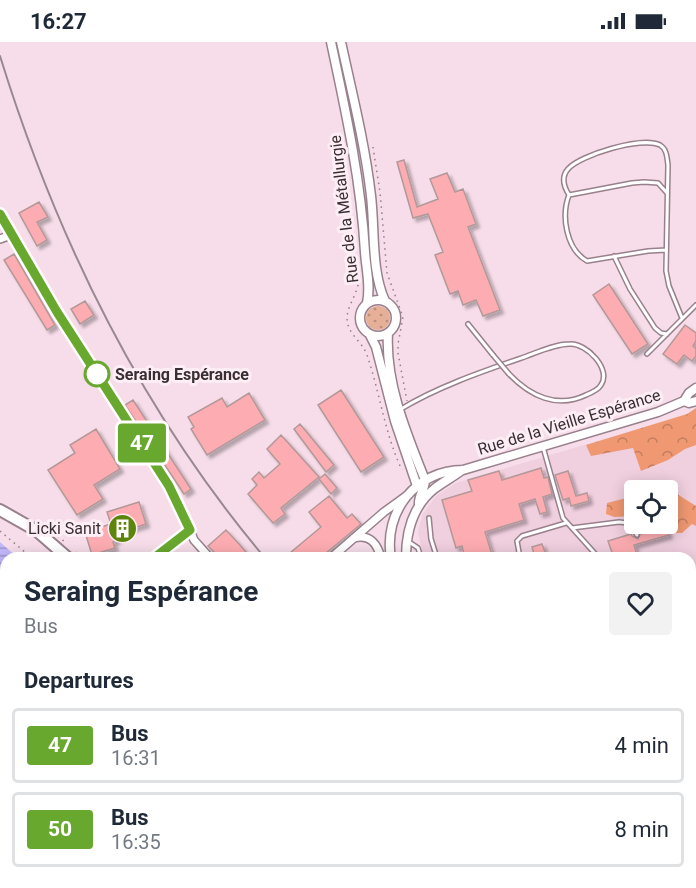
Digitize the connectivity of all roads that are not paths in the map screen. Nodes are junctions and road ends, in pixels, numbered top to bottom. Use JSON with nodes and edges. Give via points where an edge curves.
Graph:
{"nodes":[{"id":1,"x":331,"y":42,"type":"edge"},
{"id":2,"x":341,"y":42,"type":"edge"},
{"id":3,"x":667,"y":193,"type":"junction"},
{"id":4,"x":569,"y":195,"type":"junction"},
{"id":5,"x":0,"y":214,"type":"edge"},
{"id":6,"x":12,"y":235,"type":"junction"},
{"id":7,"x":0,"y":239,"type":"edge"},
{"id":8,"x":666,"y":250,"type":"junction"},
{"id":9,"x":614,"y":256,"type":"junction"},
{"id":10,"x":385,"y":301,"type":"junction"},
{"id":11,"x":367,"y":303,"type":"junction"},
{"id":12,"x":696,"y":305,"type":"edge"},
{"id":13,"x":682,"y":318,"type":"junction"},
{"id":14,"x":468,"y":324,"type":"dead end"},
{"id":15,"x":388,"y":333,"type":"junction"},
{"id":16,"x":667,"y":334,"type":"junction"},
{"id":17,"x":370,"y":335,"type":"junction"},
{"id":18,"x":646,"y":354,"type":"dead end"},
{"id":19,"x":696,"y":387,"type":"edge"},
{"id":20,"x":684,"y":401,"type":"junction"},
{"id":21,"x":696,"y":401,"type":"edge"},
{"id":22,"x":404,"y":407,"type":"junction"},
{"id":23,"x":543,"y":446,"type":"junction"},
{"id":24,"x":463,"y":470,"type":"junction"},
{"id":25,"x":421,"y":483,"type":"junction"},
{"id":26,"x":408,"y":495,"type":"junction"},
{"id":27,"x":419,"y":505,"type":"junction"},
{"id":28,"x":0,"y":510,"type":"edge"},
{"id":29,"x":429,"y":518,"type":"dead end"},
{"id":30,"x":567,"y":523,"type":"junction"},
{"id":31,"x":572,"y":528,"type":"junction"},
{"id":32,"x":190,"y":530,"type":"junction"},
{"id":33,"x":637,"y":535,"type":"dead end"},
{"id":34,"x":354,"y":538,"type":"junction"},
{"id":35,"x":407,"y":540,"type":"junction"},
{"id":36,"x":61,"y":552,"type":"edge"},
{"id":37,"x":162,"y":552,"type":"edge"},
{"id":38,"x":205,"y":552,"type":"edge"},
{"id":39,"x":338,"y":552,"type":"edge"},
{"id":40,"x":379,"y":552,"type":"edge"},
{"id":41,"x":390,"y":552,"type":"edge"},
{"id":42,"x":406,"y":552,"type":"edge"},
{"id":43,"x":419,"y":552,"type":"edge"},
{"id":44,"x":435,"y":552,"type":"edge"},
{"id":45,"x":519,"y":552,"type":"edge"},
{"id":46,"x":594,"y":552,"type":"edge"}],
"edges":[{"from":1,"to":11,"type":"street","name":"Rue de la Métallurgie","via":[[359,186],[369,283]]},
{"from":2,"to":10,"type":"street","name":"Rue de la Métallurgie","via":[[364,153],[378,277]]},
{"from":3,"to":4,"type":"lane","via":[[658,183],[644,182]]},
{"from":3,"to":4,"type":"lane","via":[[665,150],[660,145],[640,143],[594,154],[569,168],[564,176]]},
{"from":3,"to":8,"type":"lane"},
{"from":4,"to":9,"type":"lane","via":[[564,219],[580,256],[587,261]]},
{"from":5,"to":6,"type":"street"},
{"from":6,"to":7,"type":"street"},
{"from":6,"to":32,"type":"street","via":[[169,486]]},
{"from":8,"to":9,"type":"lane"},
{"from":8,"to":13,"type":"lane","via":[[669,286]]},
{"from":9,"to":16,"type":"lane","via":[[655,328]]},
{"from":10,"to":11,"type":"street","name":"Rue de la Métallurgie"},
{"from":10,"to":15,"type":"street","name":"Rue de la Métallurgie","via":[[396,313],[395,324]]},
{"from":11,"to":17,"type":"street","name":"Rue de la Métallurgie","via":[[359,317]]},
{"from":12,"to":13,"type":"lane"},
{"from":13,"to":16,"type":"lane"},
{"from":14,"to":22,"type":"lane","bridge":true,"via":[[494,355],[509,374],[533,393],[550,400],[573,400],[602,384],[600,364],[586,349],[573,343],[502,365],[425,395]]},
{"from":15,"to":17,"type":"street"},
{"from":15,"to":22,"type":"street","name":"Rue de la Métallurgie","via":[[388,357]]},
{"from":16,"to":18,"type":"lane"},
{"from":17,"to":25,"type":"street","name":"Rue de la Métallurgie","via":[[394,421]]},
{"from":19,"to":20,"type":"street","name":"Rue de la Vieille Espérance"},
{"from":20,"to":21,"type":"street","name":"Rue de la Vieille Espérance"},
{"from":20,"to":23,"type":"street","name":"Rue de la Vieille Espérance"},
{"from":22,"to":25,"type":"street","name":"Rue de la Métallurgie"},
{"from":23,"to":24,"type":"street","name":"Rue de la Vieille Espérance"},
{"from":23,"to":30,"type":"lane"},
{"from":24,"to":25,"type":"street","name":"Rue de la Vieille Espérance","via":[[448,470]]},
{"from":24,"to":27,"type":"street","name":"Rue de la Vieille Espérance","via":[[431,491]]},
{"from":25,"to":26,"type":"street","name":"Rue de la Vieille Espérance"},
{"from":25,"to":27,"type":"street","via":[[425,486]]},
{"from":26,"to":34,"type":"street","name":"Rue de la Vieille Espérance"},
{"from":26,"to":41,"type":"street","via":[[392,527]]},
{"from":27,"to":35,"type":"street"},
{"from":28,"to":36,"type":"main road","via":[[38,531]]},
{"from":29,"to":44,"type":"lane"},
{"from":30,"to":31,"type":"lane"},
{"from":30,"to":45,"type":"lane","via":[[522,536],[517,542]]},
{"from":31,"to":33,"type":"lane","via":[[619,522],[628,523]]},
{"from":31,"to":46,"type":"lane"},
{"from":32,"to":37,"type":"street"},
{"from":32,"to":38,"type":"street"},
{"from":34,"to":39,"type":"street","name":"Rue de la Vieille Espérance"},
{"from":34,"to":40,"type":"street","via":[[373,540]]},
{"from":35,"to":42,"type":"street"},
{"from":35,"to":43,"type":"lane"}]}
